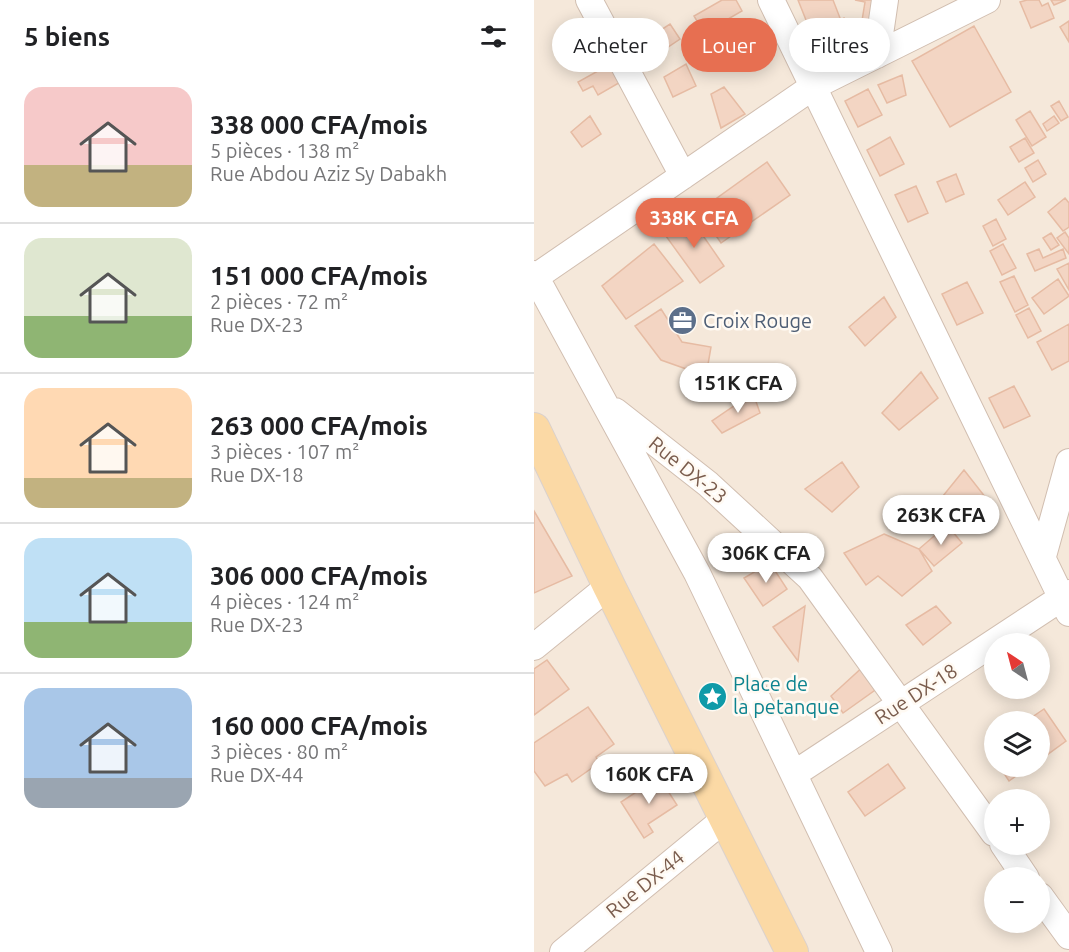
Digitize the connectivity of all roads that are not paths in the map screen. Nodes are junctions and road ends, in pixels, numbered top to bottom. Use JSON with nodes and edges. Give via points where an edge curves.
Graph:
{"nodes":[{"id":1,"x":771,"y":0,"type":"edge"},
{"id":2,"x":885,"y":0,"type":"edge"},
{"id":3,"x":987,"y":0,"type":"edge"},
{"id":4,"x":596,"y":2,"type":"edge"},
{"id":5,"x":882,"y":18,"type":"edge"},
{"id":6,"x":890,"y":48,"type":"edge"},
{"id":7,"x":842,"y":72,"type":"edge"},
{"id":8,"x":814,"y":86,"type":"junction"},
{"id":9,"x":683,"y":176,"type":"junction"},
{"id":10,"x":534,"y":276,"type":"edge"},
{"id":11,"x":608,"y":405,"type":"junction"},
{"id":12,"x":534,"y":429,"type":"edge"},
{"id":13,"x":1069,"y":462,"type":"edge"},
{"id":14,"x":1043,"y":556,"type":"junction"},
{"id":15,"x":609,"y":586,"type":"junction"},
{"id":16,"x":1066,"y":601,"type":"edge"},
{"id":17,"x":534,"y":647,"type":"edge"},
{"id":18,"x":901,"y":704,"type":"junction"},
{"id":19,"x":794,"y":774,"type":"junction"},
{"id":20,"x":727,"y":817,"type":"junction"},
{"id":21,"x":984,"y":819,"type":"edge"},
{"id":22,"x":1050,"y":910,"type":"edge"},
{"id":23,"x":1069,"y":936,"type":"edge"},
{"id":24,"x":562,"y":952,"type":"edge"},
{"id":25,"x":792,"y":952,"type":"edge"},
{"id":26,"x":879,"y":952,"type":"edge"}],
"edges":[{"from":1,"to":8,"type":"street"},
{"from":2,"to":5,"type":"street"},
{"from":3,"to":6,"type":"street"},
{"from":4,"to":9,"type":"street"},
{"from":7,"to":8,"type":"street"},
{"from":8,"to":9,"type":"street"},
{"from":8,"to":14,"type":"street"},
{"from":9,"to":10,"type":"street"},
{"from":10,"to":11,"type":"street"},
{"from":11,"to":18,"type":"street","name":"Rue DX-23","via":[[708,484],[810,578]]},
{"from":11,"to":19,"type":"street"},
{"from":12,"to":15,"type":"main road"},
{"from":13,"to":14,"type":"street"},
{"from":14,"to":16,"type":"street"},
{"from":15,"to":17,"type":"street"},
{"from":15,"to":20,"type":"main road"},
{"from":16,"to":18,"type":"street","name":"Rue DX-18"},
{"from":18,"to":19,"type":"street","name":"Rue DX-18"},
{"from":18,"to":21,"type":"street","name":"Rue DX-23"},
{"from":19,"to":26,"type":"street"},
{"from":20,"to":24,"type":"street","name":"Rue DX-44"},
{"from":20,"to":25,"type":"main road"},
{"from":22,"to":23,"type":"street"}]}
